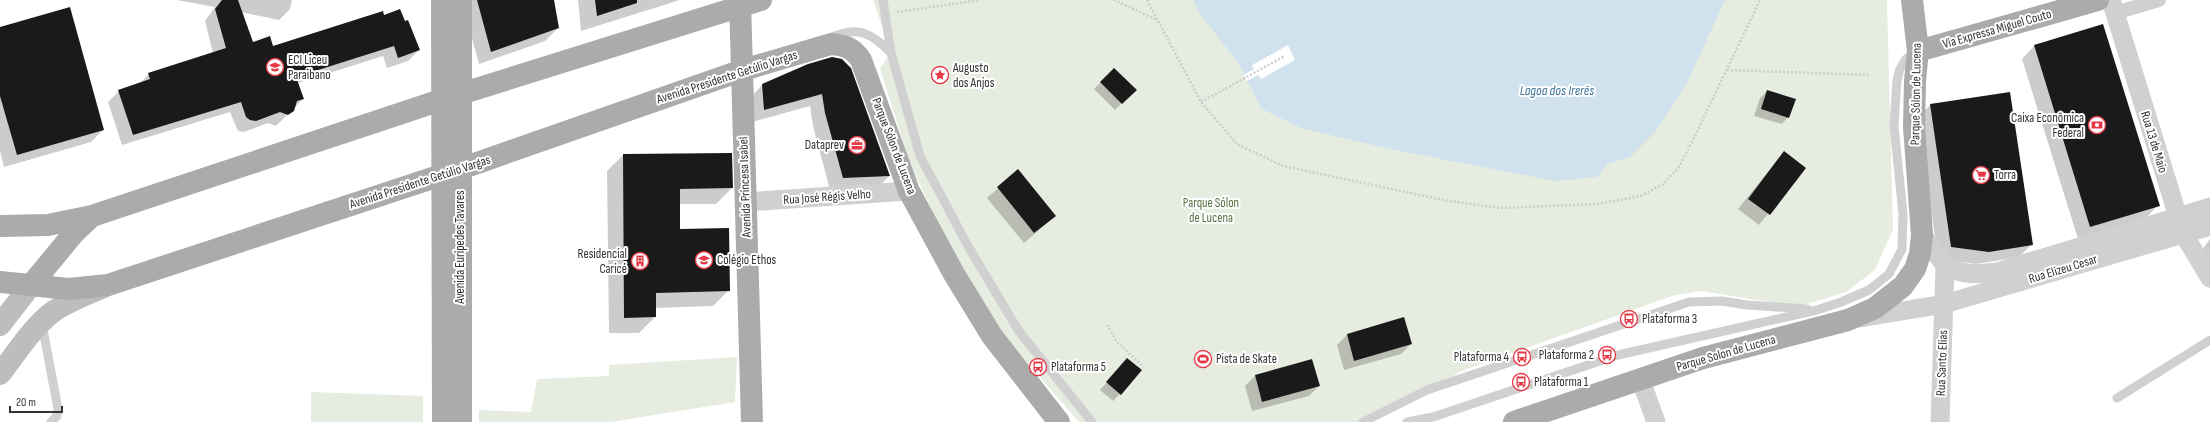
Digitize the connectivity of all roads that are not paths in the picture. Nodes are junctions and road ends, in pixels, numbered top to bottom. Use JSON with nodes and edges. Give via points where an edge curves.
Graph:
{"nodes":[{"id":1,"x":442,"y":0,"type":"edge"},
{"id":2,"x":461,"y":0,"type":"edge"},
{"id":3,"x":761,"y":0,"type":"edge"},
{"id":4,"x":883,"y":0,"type":"edge"},
{"id":5,"x":1912,"y":0,"type":"edge"},
{"id":6,"x":2159,"y":0,"type":"edge"},
{"id":7,"x":740,"y":3,"type":"edge"},
{"id":8,"x":2108,"y":4,"type":"edge"},
{"id":9,"x":805,"y":51,"type":"junction"},
{"id":10,"x":1918,"y":51,"type":"junction"},
{"id":11,"x":891,"y":53,"type":"junction"},
{"id":12,"x":742,"y":70,"type":"junction"},
{"id":13,"x":451,"y":98,"type":"junction"},
{"id":14,"x":451,"y":172,"type":"junction"},
{"id":15,"x":909,"y":191,"type":"junction"},
{"id":16,"x":746,"y":202,"type":"junction"},
{"id":17,"x":2210,"y":207,"type":"edge"},
{"id":18,"x":92,"y":216,"type":"junction"},
{"id":19,"x":2180,"y":225,"type":"junction"},
{"id":20,"x":0,"y":226,"type":"edge"},
{"id":21,"x":2210,"y":226,"type":"edge"},
{"id":22,"x":1922,"y":236,"type":"junction"},
{"id":23,"x":1945,"y":265,"type":"junction"},
{"id":24,"x":2210,"y":278,"type":"edge"},
{"id":25,"x":0,"y":282,"type":"edge"},
{"id":26,"x":31,"y":285,"type":"junction"},
{"id":27,"x":108,"y":285,"type":"junction"},
{"id":28,"x":1944,"y":304,"type":"junction"},
{"id":29,"x":1817,"y":310,"type":"junction"},
{"id":30,"x":1848,"y":320,"type":"junction"},
{"id":31,"x":42,"y":322,"type":"junction"},
{"id":32,"x":0,"y":325,"type":"edge"},
{"id":33,"x":2210,"y":340,"type":"edge"},
{"id":34,"x":0,"y":374,"type":"edge"},
{"id":35,"x":1640,"y":378,"type":"junction"},
{"id":36,"x":2117,"y":398,"type":"dead end"},
{"id":37,"x":51,"y":422,"type":"edge"},
{"id":38,"x":443,"y":422,"type":"edge"},
{"id":39,"x":461,"y":422,"type":"edge"},
{"id":40,"x":752,"y":422,"type":"edge"},
{"id":41,"x":1059,"y":422,"type":"edge"},
{"id":42,"x":1092,"y":422,"type":"edge"},
{"id":43,"x":1363,"y":422,"type":"edge"},
{"id":44,"x":1407,"y":422,"type":"edge"},
{"id":45,"x":1514,"y":422,"type":"edge"},
{"id":46,"x":1656,"y":422,"type":"edge"},
{"id":47,"x":1940,"y":422,"type":"edge"}],
"edges":[{"from":1,"to":13,"type":"main road","name":"Avenida Eurípedes Tavares"},
{"from":2,"to":13,"type":"main road","name":"Avenida Eurípedes Tavares"},
{"from":3,"to":7,"type":"main road"},
{"from":4,"to":11,"type":"lane"},
{"from":5,"to":10,"type":"main road","name":"Parque Sólon de Lucena"},
{"from":6,"to":8,"type":"street"},
{"from":7,"to":12,"type":"main road","name":"Avenida Princesa Isabel"},
{"from":7,"to":13,"type":"main road"},
{"from":8,"to":10,"type":"main road","name":"Via Expressa Miguel Couto"},
{"from":8,"to":19,"type":"street","name":"Rua 13 de Maio"},
{"from":9,"to":11,"type":"lane","via":[[840,33],[856,31],[874,36]]},
{"from":9,"to":12,"type":"main road","name":"Avenida Presidente Getúlio Vargas"},
{"from":9,"to":15,"type":"main road","name":"Parque Sólon de Lucena","via":[[832,44],[844,45],[858,55]]},
{"from":10,"to":22,"type":"main road","name":"Parque Sólon de Lucena","via":[[1914,127]]},
{"from":10,"to":29,"type":"lane","via":[[1906,59],[1897,80],[1894,126],[1903,214],[1902,249],[1889,274],[1869,290]]},
{"from":11,"to":42,"type":"lane","via":[[920,156],[968,246],[1018,330]]},
{"from":12,"to":14,"type":"main road","name":"Avenida Presidente Getúlio Vargas"},
{"from":12,"to":16,"type":"main road","name":"Avenida Princesa Isabel"},
{"from":13,"to":14,"type":"main road","name":"Avenida Eurípedes Tavares"},
{"from":13,"to":18,"type":"main road"},
{"from":14,"to":27,"type":"main road","name":"Avenida Presidente Getúlio Vargas"},
{"from":14,"to":38,"type":"main road","name":"Avenida Eurípedes Tavares"},
{"from":14,"to":39,"type":"main road","name":"Avenida Eurípedes Tavares"},
{"from":15,"to":16,"type":"street","name":"Rua José Régis Velho"},
{"from":15,"to":41,"type":"main road","name":"Parque Sólon de Lucena","via":[[954,274],[992,336]]},
{"from":16,"to":40,"type":"main road","name":"Avenida Princesa Isabel"},
{"from":17,"to":19,"type":"street"},
{"from":18,"to":20,"type":"main road","via":[[48,225]]},
{"from":18,"to":26,"type":"main road","via":[[74,233]]},
{"from":19,"to":21,"type":"street"},
{"from":19,"to":23,"type":"street","name":"Rua Elizeu Cesar","via":[[1997,272],[1956,272]]},
{"from":19,"to":24,"type":"street","name":"Rua 13 de Maio"},
{"from":19,"to":28,"type":"street","name":"Rua Elizeu Cesar"},
{"from":22,"to":23,"type":"street"},
{"from":22,"to":30,"type":"main road","name":"Parque Sólon de Lucena","via":[[1915,269],[1903,286],[1875,308]]},
{"from":23,"to":28,"type":"street"},
{"from":25,"to":26,"type":"main road","name":"Avenida Presidente Getúlio Vargas"},
{"from":26,"to":27,"type":"main road","name":"Avenida Presidente Getúlio Vargas","via":[[69,290]]},
{"from":26,"to":32,"type":"main road"},
{"from":27,"to":31,"type":"main road","via":[[65,304]]},
{"from":28,"to":30,"type":"street","name":"Parque Solon de Lucena"},
{"from":28,"to":47,"type":"street","name":"Rua Santo Elias"},
{"from":29,"to":43,"type":"lane","via":[[1722,301],[1689,302],[1427,390]]},
{"from":29,"to":44,"type":"lane","via":[[1618,355],[1433,417]]},
{"from":30,"to":35,"type":"main road","name":"Parque Solon de Lucena","via":[[1703,358]]},
{"from":31,"to":34,"type":"main road"},
{"from":31,"to":37,"type":"lane","via":[[58,409],[57,416]]},
{"from":33,"to":36,"type":"lane"},
{"from":35,"to":45,"type":"main road","name":"Parque Solon de Lucena"},
{"from":35,"to":46,"type":"street"}]}
